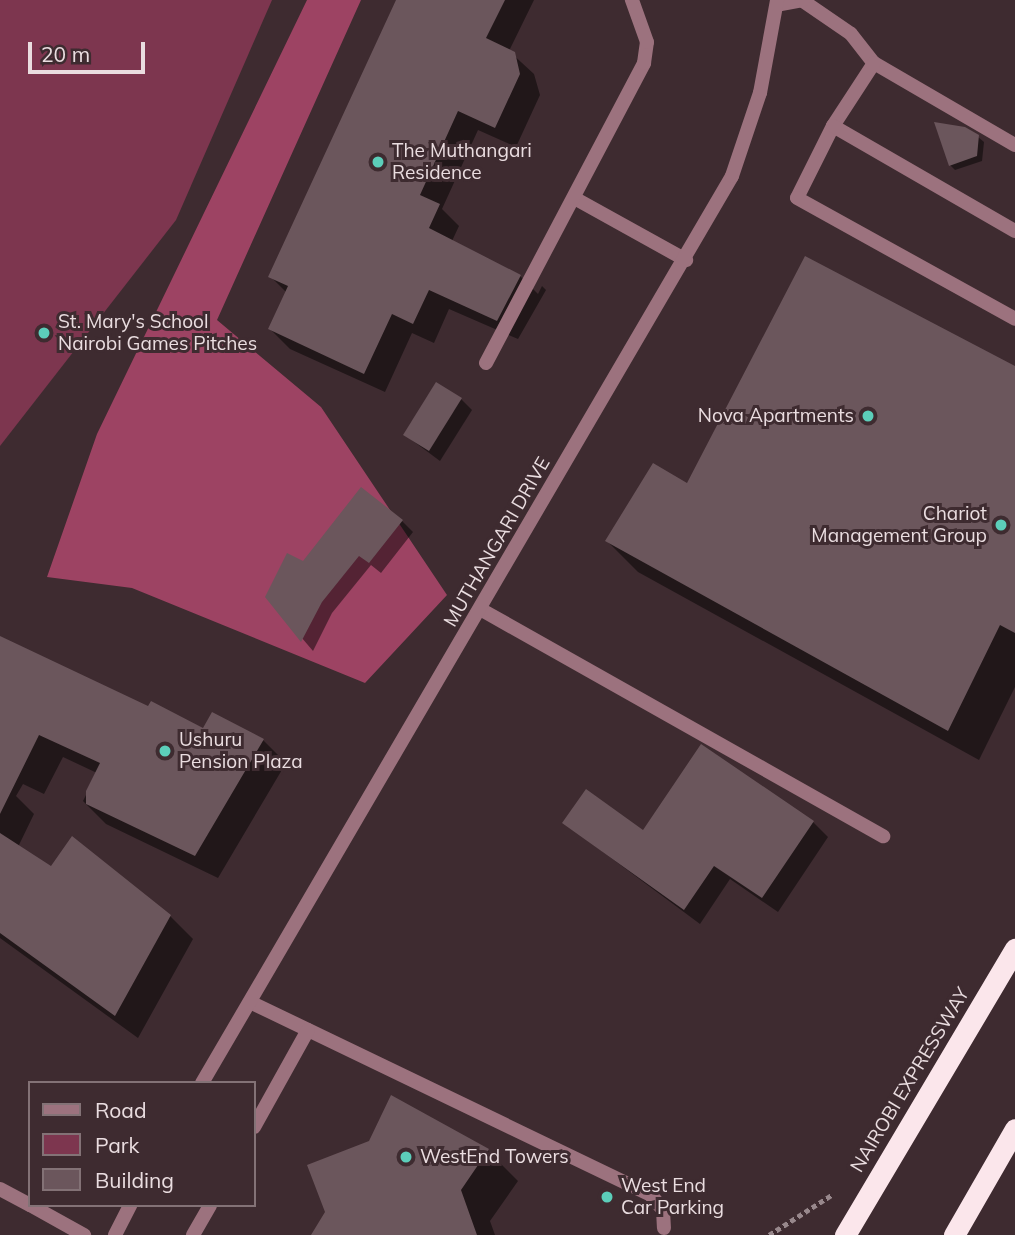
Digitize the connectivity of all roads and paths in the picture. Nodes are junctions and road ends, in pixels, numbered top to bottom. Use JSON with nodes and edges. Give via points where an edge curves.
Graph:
{"nodes":[{"id":1,"x":632,"y":0,"type":"edge"},
{"id":2,"x":803,"y":0,"type":"edge"},
{"id":3,"x":777,"y":3,"type":"edge"},
{"id":4,"x":874,"y":63,"type":"junction"},
{"id":5,"x":832,"y":126,"type":"junction"},
{"id":6,"x":1015,"y":145,"type":"edge"},
{"id":7,"x":576,"y":200,"type":"junction"},
{"id":8,"x":1015,"y":230,"type":"edge"},
{"id":9,"x":686,"y":260,"type":"junction"},
{"id":10,"x":1015,"y":319,"type":"edge"},
{"id":11,"x":486,"y":363,"type":"dead end"},
{"id":12,"x":480,"y":609,"type":"junction"},
{"id":13,"x":883,"y":836,"type":"dead end"},
{"id":14,"x":1015,"y":949,"type":"edge"},
{"id":15,"x":250,"y":1002,"type":"junction"},
{"id":16,"x":308,"y":1030,"type":"junction"},
{"id":17,"x":203,"y":1081,"type":"edge"},
{"id":18,"x":256,"y":1123,"type":"edge"},
{"id":19,"x":1015,"y":1129,"type":"edge"},
{"id":20,"x":0,"y":1189,"type":"edge"},
{"id":21,"x":28,"y":1204,"type":"edge"},
{"id":22,"x":34,"y":1207,"type":"edge"},
{"id":23,"x":129,"y":1207,"type":"edge"},
{"id":24,"x":209,"y":1207,"type":"edge"},
{"id":25,"x":664,"y":1228,"type":"dead end"},
{"id":26,"x":84,"y":1235,"type":"edge"},
{"id":27,"x":115,"y":1235,"type":"edge"},
{"id":28,"x":193,"y":1235,"type":"edge"},
{"id":29,"x":845,"y":1235,"type":"edge"},
{"id":30,"x":954,"y":1235,"type":"edge"}],
"edges":[{"from":1,"to":7,"type":"street","via":[[647,43],[644,63]]},
{"from":2,"to":3,"type":"street"},
{"from":2,"to":4,"type":"street","via":[[851,34]]},
{"from":3,"to":9,"type":"street","name":"MUTHANGARI DRIVE","via":[[760,93],[732,176]]},
{"from":4,"to":5,"type":"street"},
{"from":4,"to":6,"type":"street"},
{"from":5,"to":8,"type":"street"},
{"from":5,"to":10,"type":"street","via":[[797,198]]},
{"from":7,"to":9,"type":"street"},
{"from":7,"to":11,"type":"street"},
{"from":9,"to":12,"type":"street","name":"MUTHANGARI DRIVE"},
{"from":12,"to":13,"type":"street"},
{"from":12,"to":15,"type":"street","name":"MUTHANGARI DRIVE"},
{"from":14,"to":29,"type":"highway","name":"NAIROBI EXPRESSWAY"},
{"from":15,"to":16,"type":"street"},
{"from":15,"to":17,"type":"street","name":"MUTHANGARI DRIVE"},
{"from":16,"to":18,"type":"street"},
{"from":16,"to":25,"type":"street","via":[[651,1195],[663,1210]]},
{"from":19,"to":30,"type":"highway"},
{"from":20,"to":21,"type":"street"},
{"from":22,"to":26,"type":"street"},
{"from":23,"to":27,"type":"street"},
{"from":24,"to":28,"type":"street"}]}
